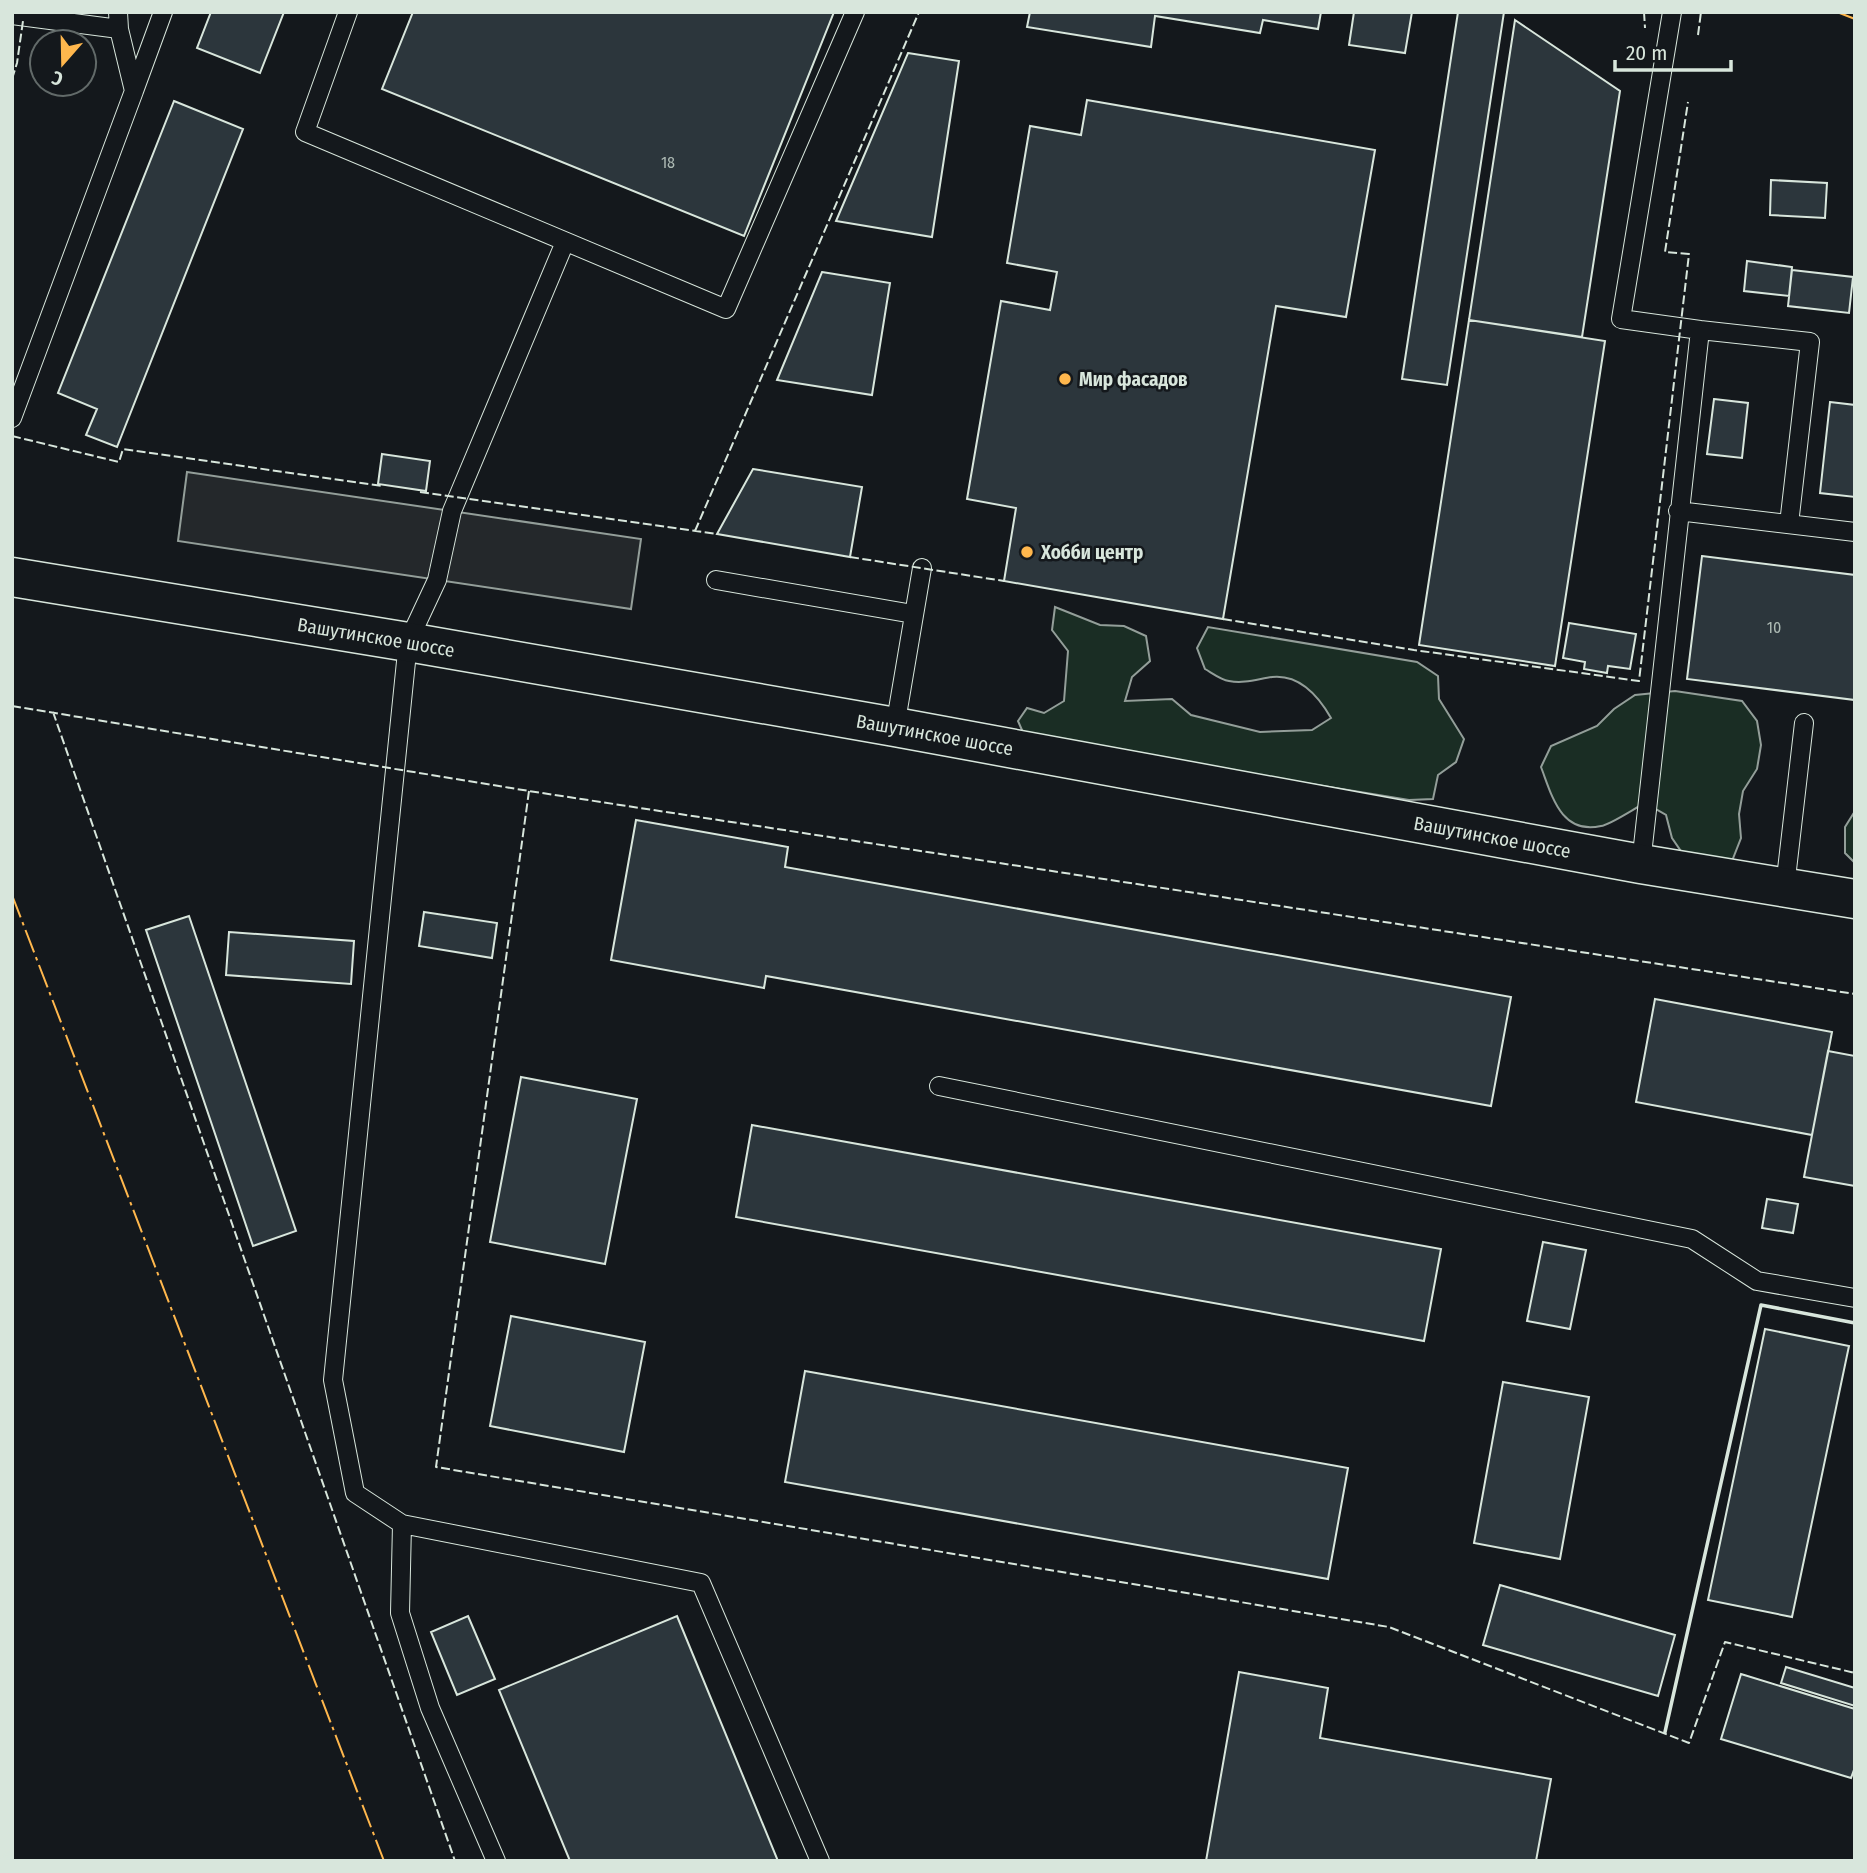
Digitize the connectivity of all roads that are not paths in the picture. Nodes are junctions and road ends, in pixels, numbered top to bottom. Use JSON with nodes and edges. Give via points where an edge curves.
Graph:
{"nodes":[{"id":1,"x":163,"y":12,"type":"edge"},
{"id":2,"x":348,"y":12,"type":"edge"},
{"id":3,"x":855,"y":12,"type":"edge"},
{"id":4,"x":1672,"y":12,"type":"edge"},
{"id":5,"x":12,"y":15,"type":"edge"},
{"id":6,"x":119,"y":20,"type":"edge"},
{"id":7,"x":134,"y":91,"type":"junction"},
{"id":8,"x":565,"y":242,"type":"junction"},
{"id":9,"x":1700,"y":330,"type":"junction"},
{"id":10,"x":12,"y":418,"type":"edge"},
{"id":11,"x":1678,"y":511,"type":"junction"},
{"id":12,"x":1789,"y":524,"type":"junction"},
{"id":13,"x":1855,"y":532,"type":"edge"},
{"id":14,"x":922,"y":568,"type":"dead end"},
{"id":15,"x":12,"y":577,"type":"edge"},
{"id":16,"x":716,"y":580,"type":"dead end"},
{"id":17,"x":913,"y":614,"type":"junction"},
{"id":18,"x":408,"y":642,"type":"junction"},
{"id":19,"x":1804,"y":723,"type":"dead end"},
{"id":20,"x":895,"y":727,"type":"junction"},
{"id":21,"x":1641,"y":864,"type":"junction"},
{"id":22,"x":1784,"y":887,"type":"junction"},
{"id":23,"x":1855,"y":899,"type":"edge"},
{"id":24,"x":940,"y":1086,"type":"dead end"},
{"id":25,"x":1855,"y":1298,"type":"edge"},
{"id":26,"x":402,"y":1524,"type":"junction"},
{"id":27,"x":496,"y":1861,"type":"edge"},
{"id":28,"x":820,"y":1861,"type":"edge"}],
"edges":[{"from":1,"to":7,"type":"lane"},
{"from":2,"to":8,"type":"lane","via":[[305,132]]},
{"from":3,"to":8,"type":"lane","via":[[726,309]]},
{"from":4,"to":9,"type":"lane","via":[[1621,319]]},
{"from":5,"to":6,"type":"lane"},
{"from":6,"to":7,"type":"lane"},
{"from":7,"to":10,"type":"lane"},
{"from":8,"to":18,"type":"lane","via":[[452,511],[438,580]]},
{"from":9,"to":11,"type":"lane"},
{"from":9,"to":12,"type":"lane","via":[[1810,342]]},
{"from":11,"to":12,"type":"lane"},
{"from":11,"to":21,"type":"lane"},
{"from":12,"to":13,"type":"lane"},
{"from":14,"to":17,"type":"lane"},
{"from":15,"to":18,"type":"street","name":"Вашутинское шоссе"},
{"from":16,"to":17,"type":"lane"},
{"from":17,"to":20,"type":"lane"},
{"from":18,"to":20,"type":"street","name":"Вашутинское шоссе"},
{"from":18,"to":26,"type":"lane","via":[[333,1380],[355,1493]]},
{"from":19,"to":22,"type":"lane"},
{"from":20,"to":21,"type":"street","name":"Вашутинское шоссе"},
{"from":21,"to":22,"type":"street","name":"Вашутинское шоссе"},
{"from":22,"to":23,"type":"street","name":"Вашутинское шоссе"},
{"from":24,"to":25,"type":"lane","via":[[1692,1239],[1757,1281]]},
{"from":26,"to":27,"type":"lane","via":[[400,1613],[430,1708]]},
{"from":26,"to":28,"type":"lane","via":[[701,1583]]}]}
